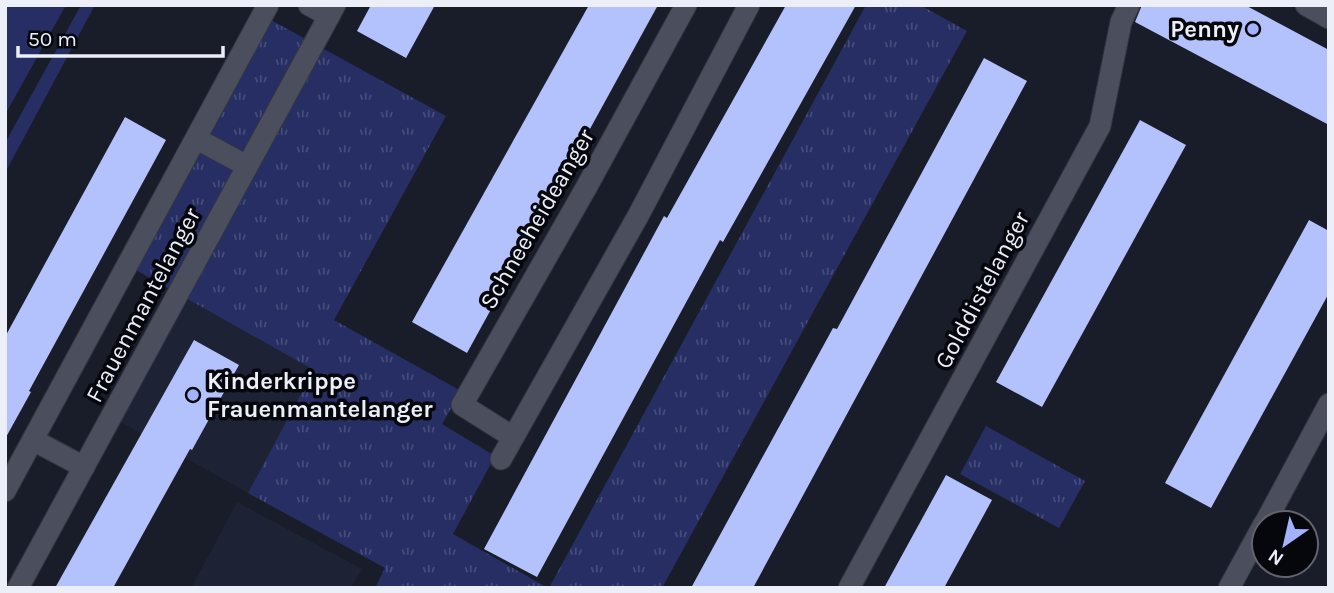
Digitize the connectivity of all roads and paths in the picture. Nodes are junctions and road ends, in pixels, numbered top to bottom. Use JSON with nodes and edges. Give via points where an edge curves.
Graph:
{"nodes":[{"id":1,"x":268,"y":5,"type":"edge"},
{"id":2,"x":309,"y":5,"type":"edge"},
{"id":3,"x":686,"y":5,"type":"edge"},
{"id":4,"x":749,"y":5,"type":"edge"},
{"id":5,"x":1129,"y":5,"type":"edge"},
{"id":6,"x":1306,"y":5,"type":"edge"},
{"id":7,"x":332,"y":11,"type":"edge"},
{"id":8,"x":1329,"y":18,"type":"edge"},
{"id":9,"x":197,"y":139,"type":"junction"},
{"id":10,"x":247,"y":166,"type":"junction"},
{"id":11,"x":1329,"y":404,"type":"edge"},
{"id":12,"x":513,"y":437,"type":"junction"},
{"id":13,"x":33,"y":440,"type":"junction"},
{"id":14,"x":501,"y":459,"type":"dead end"},
{"id":15,"x":84,"y":467,"type":"junction"},
{"id":16,"x":5,"y":491,"type":"edge"},
{"id":17,"x":1272,"y":509,"type":"edge"},
{"id":18,"x":1250,"y":550,"type":"edge"},
{"id":19,"x":18,"y":588,"type":"edge"},
{"id":20,"x":849,"y":588,"type":"edge"},
{"id":21,"x":1229,"y":588,"type":"edge"}],
"edges":[{"from":1,"to":9,"type":"street","name":"Frauenmantelanger"},
{"from":2,"to":7,"type":"street","name":"Frauenmantelanger"},
{"from":3,"to":12,"type":"street","name":"Schneeheideanger","via":[[461,405]]},
{"from":4,"to":12,"type":"street","via":[[638,216]]},
{"from":5,"to":20,"type":"street","name":"Golddistelanger","via":[[1121,22],[1100,126]]},
{"from":6,"to":8,"type":"street"},
{"from":7,"to":10,"type":"street","name":"Frauenmantelanger"},
{"from":9,"to":10,"type":"street"},
{"from":9,"to":13,"type":"street","name":"Frauenmantelanger"},
{"from":10,"to":15,"type":"street","name":"Frauenmantelanger"},
{"from":11,"to":17,"type":"street"},
{"from":12,"to":14,"type":"street"},
{"from":13,"to":15,"type":"street"},
{"from":13,"to":16,"type":"street","name":"Frauenmantelanger"},
{"from":15,"to":19,"type":"street","name":"Frauenmantelanger"},
{"from":18,"to":21,"type":"street"}]}
